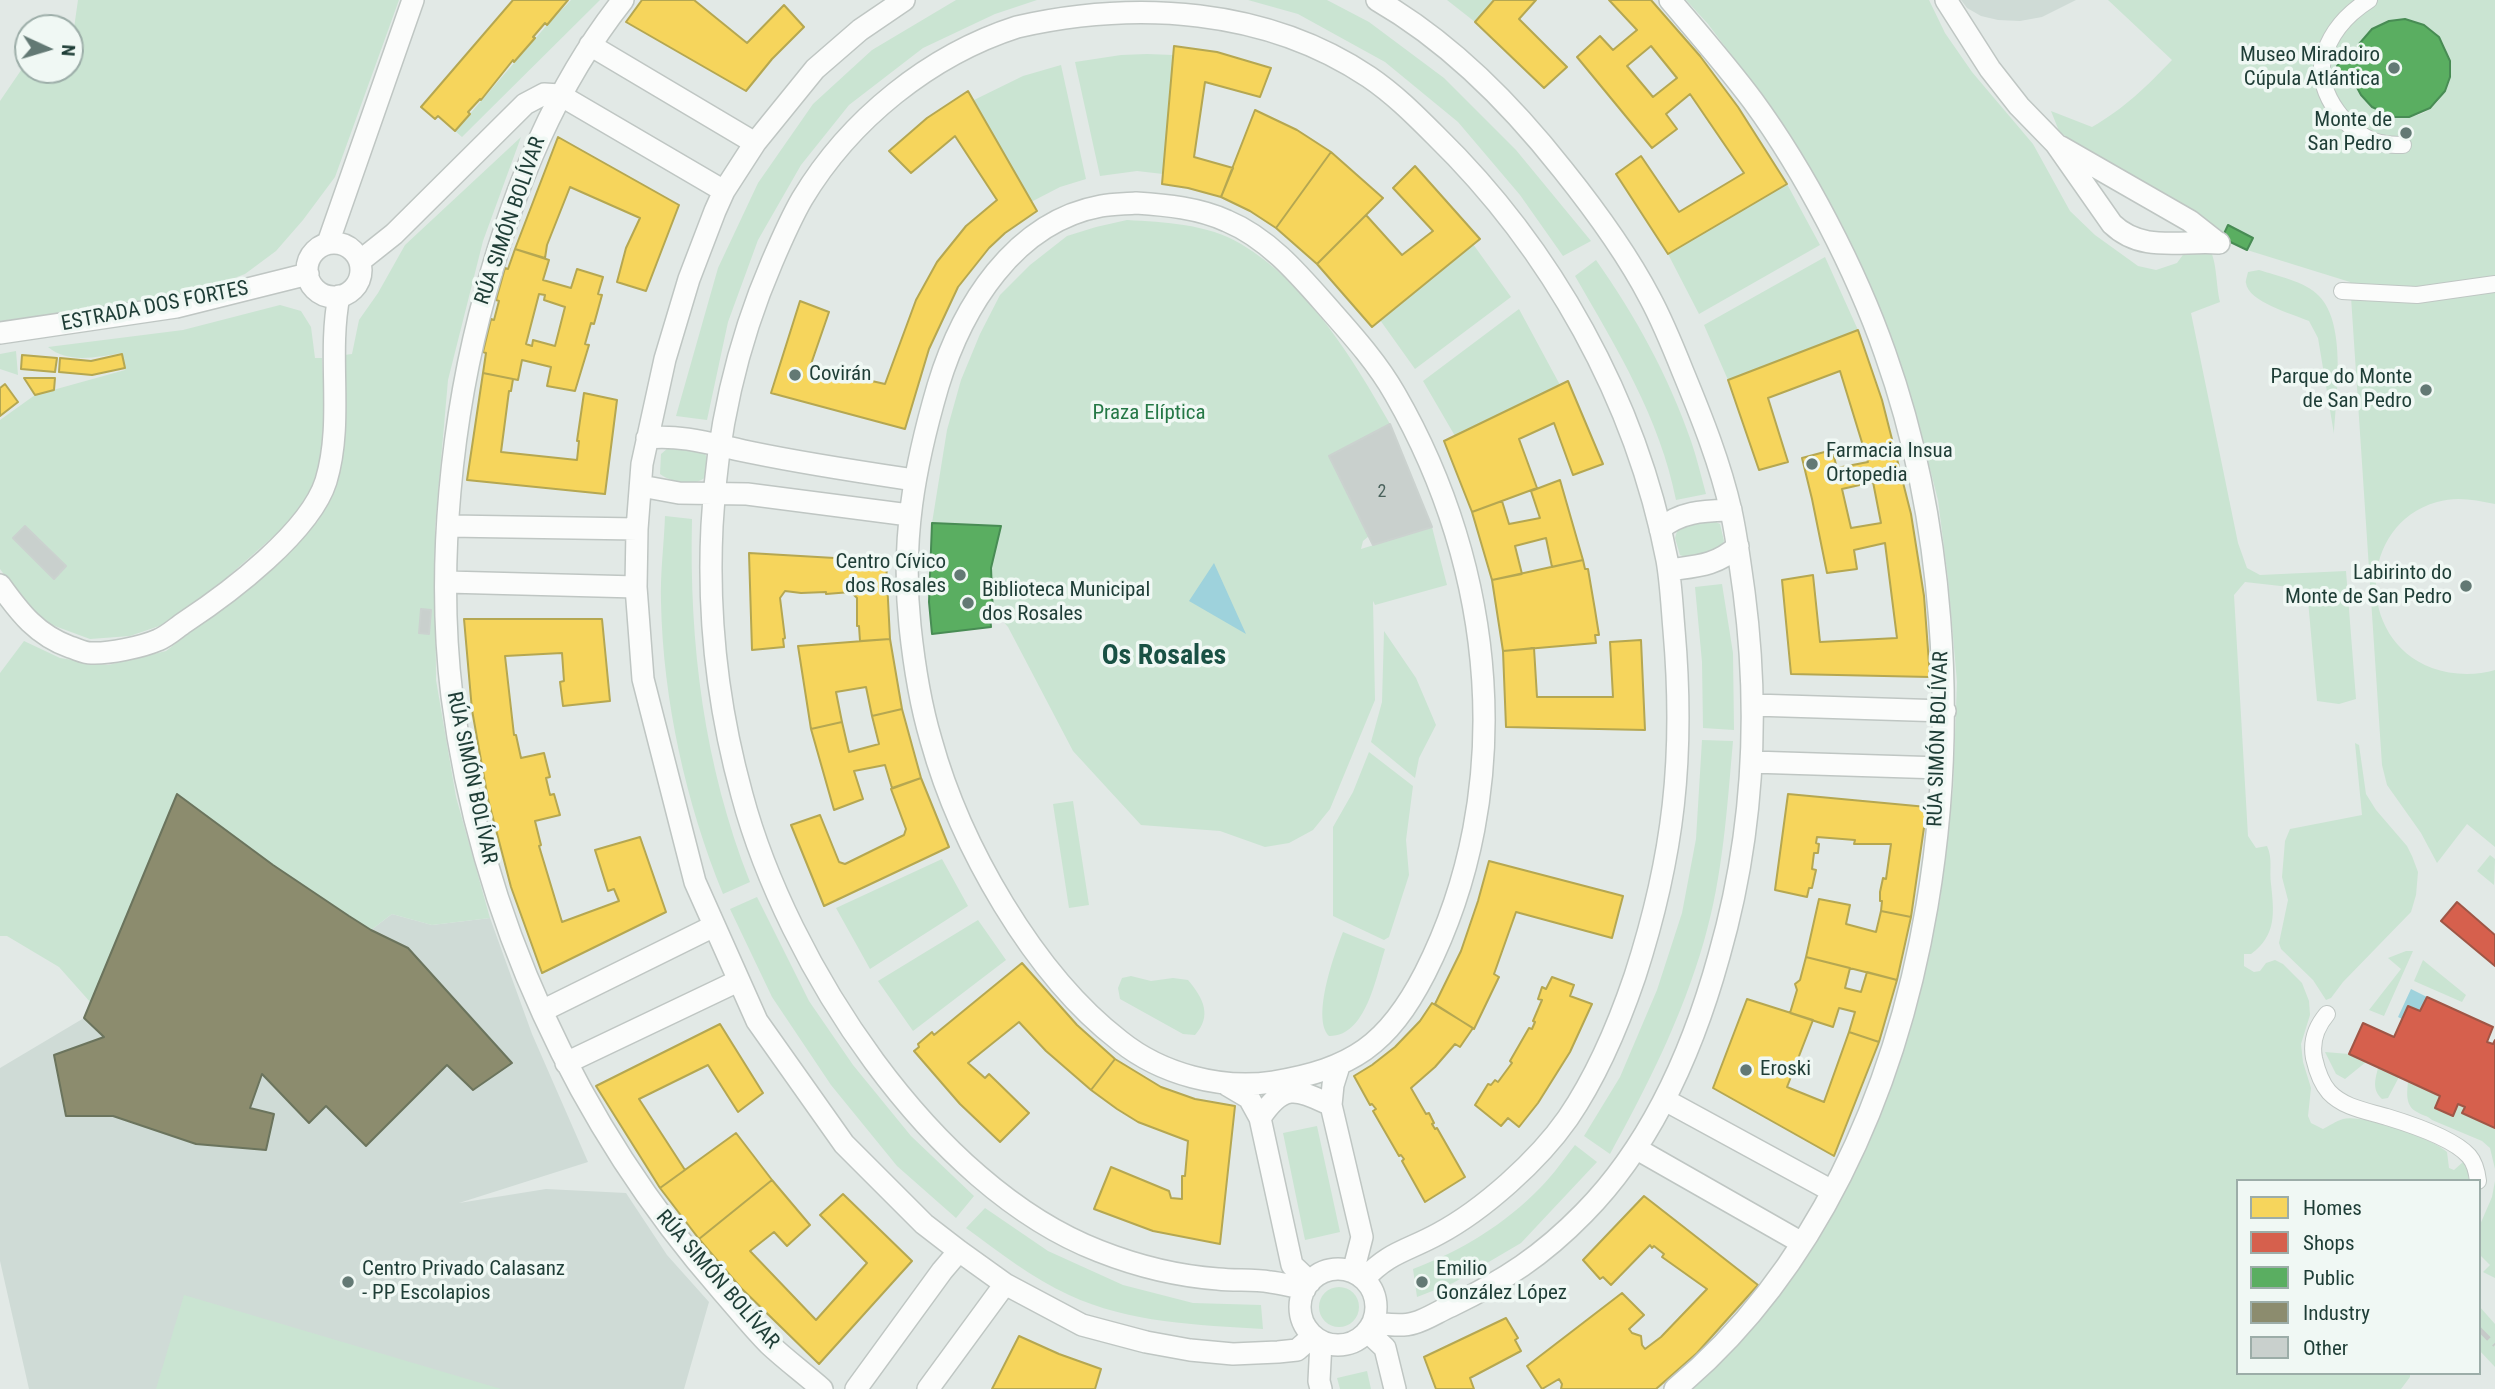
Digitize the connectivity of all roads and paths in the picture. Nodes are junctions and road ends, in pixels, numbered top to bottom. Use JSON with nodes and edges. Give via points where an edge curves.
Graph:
{"nodes":[{"id":1,"x":413,"y":0,"type":"edge"},
{"id":2,"x":623,"y":0,"type":"edge"},
{"id":3,"x":904,"y":0,"type":"edge"},
{"id":4,"x":1377,"y":0,"type":"edge"},
{"id":5,"x":1670,"y":0,"type":"edge"},
{"id":6,"x":1946,"y":0,"type":"edge"},
{"id":7,"x":2369,"y":0,"type":"edge"},
{"id":8,"x":590,"y":45,"type":"junction"},
{"id":9,"x":560,"y":95,"type":"junction"},
{"id":10,"x":755,"y":143,"type":"junction"},
{"id":11,"x":2056,"y":144,"type":"junction"},
{"id":12,"x":2403,"y":145,"type":"dead end"},
{"id":13,"x":724,"y":191,"type":"junction"},
{"id":14,"x":328,"y":243,"type":"junction"},
{"id":15,"x":360,"y":261,"type":"junction"},
{"id":16,"x":308,"y":274,"type":"junction"},
{"id":17,"x":2495,"y":284,"type":"edge"},
{"id":18,"x":2342,"y":290,"type":"dead end"},
{"id":19,"x":339,"y":296,"type":"junction"},
{"id":20,"x":0,"y":333,"type":"edge"},
{"id":21,"x":647,"y":438,"type":"junction"},
{"id":22,"x":721,"y":444,"type":"junction"},
{"id":23,"x":914,"y":480,"type":"junction"},
{"id":24,"x":641,"y":486,"type":"junction"},
{"id":25,"x":715,"y":493,"type":"junction"},
{"id":26,"x":1731,"y":510,"type":"junction"},
{"id":27,"x":909,"y":515,"type":"junction"},
{"id":28,"x":449,"y":526,"type":"junction"},
{"id":29,"x":637,"y":529,"type":"junction"},
{"id":30,"x":1660,"y":529,"type":"junction"},
{"id":31,"x":1738,"y":545,"type":"junction"},
{"id":32,"x":1669,"y":570,"type":"junction"},
{"id":33,"x":447,"y":582,"type":"junction"},
{"id":34,"x":0,"y":585,"type":"edge"},
{"id":35,"x":636,"y":587,"type":"junction"},
{"id":36,"x":1754,"y":705,"type":"junction"},
{"id":37,"x":1945,"y":711,"type":"junction"},
{"id":38,"x":1752,"y":762,"type":"junction"},
{"id":39,"x":1941,"y":768,"type":"junction"},
{"id":40,"x":714,"y":926,"type":"junction"},
{"id":41,"x":738,"y":981,"type":"junction"},
{"id":42,"x":542,"y":1011,"type":"junction"},
{"id":43,"x":2327,"y":1014,"type":"dead end"},
{"id":44,"x":566,"y":1063,"type":"junction"},
{"id":45,"x":1339,"y":1066,"type":"junction"},
{"id":46,"x":1225,"y":1083,"type":"junction"},
{"id":47,"x":1665,"y":1100,"type":"junction"},
{"id":48,"x":1331,"y":1105,"type":"junction"},
{"id":49,"x":1260,"y":1118,"type":"junction"},
{"id":50,"x":1637,"y":1149,"type":"junction"},
{"id":51,"x":2478,"y":1179,"type":"edge"},
{"id":52,"x":1832,"y":1191,"type":"junction"},
{"id":53,"x":1802,"y":1243,"type":"junction"},
{"id":54,"x":959,"y":1251,"type":"junction"},
{"id":55,"x":1359,"y":1275,"type":"junction"},
{"id":56,"x":1004,"y":1284,"type":"junction"},
{"id":57,"x":1307,"y":1286,"type":"junction"},
{"id":58,"x":1370,"y":1328,"type":"junction"},
{"id":59,"x":1317,"y":1339,"type":"junction"},
{"id":60,"x":822,"y":1389,"type":"edge"},
{"id":61,"x":856,"y":1389,"type":"edge"},
{"id":62,"x":928,"y":1389,"type":"edge"},
{"id":63,"x":1321,"y":1389,"type":"edge"},
{"id":64,"x":1395,"y":1389,"type":"edge"},
{"id":65,"x":1675,"y":1389,"type":"edge"}],
"edges":[{"from":1,"to":14,"type":"street"},
{"from":2,"to":8,"type":"street","name":"RÚA SIMÓN BOLÍVAR"},
{"from":3,"to":10,"type":"street","via":[[815,69]]},
{"from":4,"to":26,"type":"street","via":[[1462,61],[1533,131],[1612,234],[1670,340],[1709,434]]},
{"from":5,"to":37,"type":"street","name":"RÚA SIMÓN BOLÍVAR","via":[[1754,102],[1788,153],[1859,288],[1886,353],[1910,435],[1931,544],[1944,656]]},
{"from":6,"to":11,"type":"street","via":[[1990,69]]},
{"from":7,"to":12,"type":"street","via":[[2344,19],[2336,32],[2322,63],[2322,77],[2332,103],[2348,125],[2379,143]]},
{"from":8,"to":9,"type":"street","name":"RÚA SIMÓN BOLÍVAR"},
{"from":8,"to":10,"type":"street"},
{"from":9,"to":13,"type":"street"},
{"from":9,"to":15,"type":"street","via":[[544,94],[525,104],[394,234]]},
{"from":9,"to":28,"type":"street","name":"RÚA SIMÓN BOLÍVAR","via":[[539,136],[500,239],[474,335],[458,419]]},
{"from":10,"to":13,"type":"street"},
{"from":11,"to":11,"type":"street","via":[[2121,233],[2143,243],[2218,243],[2190,221]]},
{"from":13,"to":21,"type":"street","via":[[689,279]]},
{"from":14,"to":15,"type":"street","via":[[344,244]]},
{"from":14,"to":16,"type":"street","via":[[310,258]]},
{"from":15,"to":19,"type":"street","via":[[356,286]]},
{"from":16,"to":19,"type":"street","via":[[315,289]]},
{"from":16,"to":20,"type":"street","name":"ESTRADA DOS FORTES","via":[[176,307]]},
{"from":17,"to":18,"type":"street","via":[[2417,295]]},
{"from":19,"to":34,"type":"street","via":[[333,344],[333,444],[326,482],[314,508],[263,562],[158,640],[89,653],[53,640],[22,616]]},
{"from":21,"to":22,"type":"street"},
{"from":21,"to":24,"type":"street"},
{"from":22,"to":23,"type":"street"},
{"from":22,"to":25,"type":"street"},
{"from":22,"to":30,"type":"street","via":[[737,365],[780,244],[803,197],[846,140],[890,97],[945,59],[1028,23],[1099,8],[1189,9],[1286,32],[1363,73],[1400,100],[1482,183],[1550,274],[1590,341],[1628,428]]},
{"from":23,"to":27,"type":"street"},
{"from":23,"to":45,"type":"street","via":[[945,363],[989,279],[1044,229],[1098,206],[1136,203],[1185,209],[1227,221],[1262,241],[1349,331],[1392,388],[1427,457],[1468,571],[1482,651],[1485,753],[1468,853],[1428,967],[1406,1008],[1380,1038]]},
{"from":24,"to":25,"type":"street"},
{"from":24,"to":29,"type":"street"},
{"from":25,"to":27,"type":"street"},
{"from":25,"to":57,"type":"street","via":[[712,624],[721,709],[748,820],[797,938],[824,988],[879,1068],[917,1114],[993,1189],[1056,1231],[1131,1263],[1175,1274]]},
{"from":26,"to":30,"type":"street","via":[[1692,512]]},
{"from":26,"to":31,"type":"street"},
{"from":27,"to":46,"type":"street","via":[[909,623],[931,743],[960,819],[999,895],[1059,980],[1087,1013],[1124,1045],[1184,1075]]},
{"from":28,"to":29,"type":"street"},
{"from":28,"to":33,"type":"street","name":"RÚA SIMÓN BOLÍVAR"},
{"from":29,"to":35,"type":"street"},
{"from":30,"to":32,"type":"street"},
{"from":31,"to":32,"type":"street","via":[[1725,558]]},
{"from":31,"to":36,"type":"street"},
{"from":32,"to":55,"type":"street","via":[[1679,732],[1672,824],[1647,940],[1621,1018],[1594,1077],[1562,1127],[1511,1181],[1443,1232],[1382,1259]]},
{"from":33,"to":35,"type":"street"},
{"from":33,"to":42,"type":"street","name":"RÚA SIMÓN BOLÍVAR","via":[[452,694],[472,800],[501,911]]},
{"from":35,"to":40,"type":"street","via":[[643,679],[695,881]]},
{"from":36,"to":37,"type":"street"},
{"from":36,"to":38,"type":"street"},
{"from":37,"to":39,"type":"street","name":"RÚA SIMÓN BOLÍVAR"},
{"from":38,"to":39,"type":"street"},
{"from":38,"to":47,"type":"street","via":[[1731,916],[1708,997]]},
{"from":39,"to":52,"type":"street","name":"RÚA SIMÓN BOLÍVAR","via":[[1934,860],[1913,980],[1856,1145]]},
{"from":40,"to":41,"type":"street"},
{"from":40,"to":42,"type":"street"},
{"from":41,"to":44,"type":"street"},
{"from":41,"to":54,"type":"street","via":[[757,1021],[844,1144],[924,1224]]},
{"from":42,"to":44,"type":"street","name":"RÚA SIMÓN BOLÍVAR"},
{"from":43,"to":51,"type":"street","via":[[2312,1048],[2321,1083],[2331,1094],[2354,1108],[2458,1146],[2470,1158]]},
{"from":44,"to":60,"type":"street","name":"RÚA SIMÓN BOLÍVAR","via":[[652,1206],[768,1342]]},
{"from":45,"to":46,"type":"street","via":[[1258,1084]]},
{"from":45,"to":48,"type":"street"},
{"from":46,"to":49,"type":"street","via":[[1249,1098]]},
{"from":47,"to":50,"type":"street"},
{"from":47,"to":52,"type":"street"},
{"from":48,"to":49,"type":"street","via":[[1300,1091],[1286,1093],[1272,1100]]},
{"from":48,"to":55,"type":"street","via":[[1362,1237]]},
{"from":49,"to":57,"type":"street","via":[[1292,1265]]},
{"from":50,"to":53,"type":"street"},
{"from":50,"to":58,"type":"street","via":[[1556,1241],[1518,1270],[1412,1324]]},
{"from":52,"to":53,"type":"street","name":"RÚA SIMÓN BOLÍVAR"},
{"from":53,"to":65,"type":"street","name":"RÚA SIMÓN BOLÍVAR","via":[[1748,1318]]},
{"from":54,"to":56,"type":"street"},
{"from":54,"to":61,"type":"street"},
{"from":55,"to":57,"type":"street","via":[[1329,1270]]},
{"from":55,"to":58,"type":"street","via":[[1376,1301]]},
{"from":56,"to":59,"type":"street","via":[[1082,1325],[1190,1350],[1233,1354],[1287,1351]]},
{"from":56,"to":62,"type":"street"},
{"from":57,"to":59,"type":"street","via":[[1300,1308],[1302,1319]]},
{"from":58,"to":59,"type":"street","via":[[1351,1344]]},
{"from":58,"to":64,"type":"street","via":[[1385,1348]]},
{"from":59,"to":63,"type":"street"}]}
